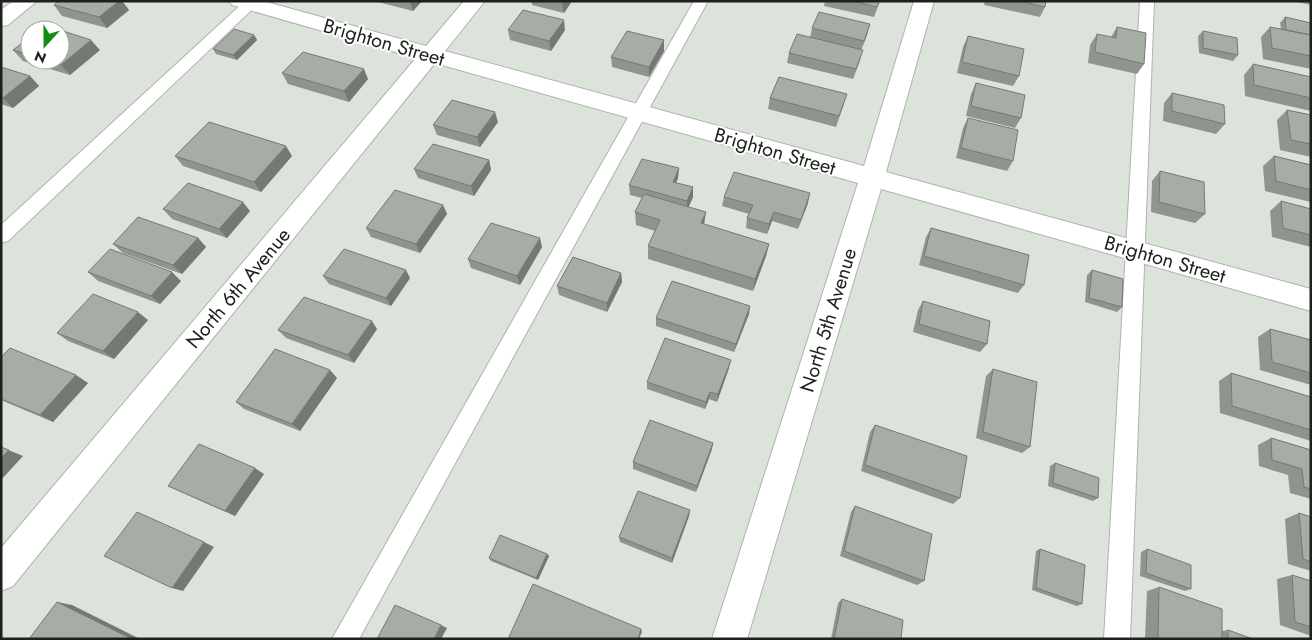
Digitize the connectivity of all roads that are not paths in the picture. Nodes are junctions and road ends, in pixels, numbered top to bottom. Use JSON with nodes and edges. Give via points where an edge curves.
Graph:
{"nodes":[{"id":1,"x":27,"y":1,"type":"edge"},
{"id":2,"x":475,"y":1,"type":"edge"},
{"id":3,"x":702,"y":1,"type":"edge"},
{"id":4,"x":924,"y":1,"type":"edge"},
{"id":5,"x":1147,"y":1,"type":"edge"},
{"id":6,"x":247,"y":2,"type":"edge"},
{"id":7,"x":1,"y":20,"type":"edge"},
{"id":8,"x":430,"y":54,"type":"junction"},
{"id":9,"x":639,"y":113,"type":"junction"},
{"id":10,"x":872,"y":178,"type":"junction"},
{"id":11,"x":1,"y":236,"type":"edge"},
{"id":12,"x":1136,"y":251,"type":"junction"},
{"id":13,"x":1311,"y":300,"type":"edge"},
{"id":14,"x":1,"y":574,"type":"edge"},
{"id":15,"x":345,"y":639,"type":"edge"},
{"id":16,"x":729,"y":639,"type":"edge"},
{"id":17,"x":1117,"y":639,"type":"edge"}],
"edges":[{"from":1,"to":7,"type":"street"},
{"from":2,"to":8,"type":"street","name":"North 6th Avenue"},
{"from":3,"to":9,"type":"lane"},
{"from":4,"to":10,"type":"street","name":"North 5th Avenue"},
{"from":5,"to":12,"type":"lane"},
{"from":6,"to":8,"type":"street","name":"Brighton Street"},
{"from":6,"to":11,"type":"lane"},
{"from":8,"to":9,"type":"street","name":"Brighton Street"},
{"from":8,"to":14,"type":"street","name":"North 6th Avenue"},
{"from":9,"to":10,"type":"street","name":"Brighton Street"},
{"from":9,"to":15,"type":"lane"},
{"from":10,"to":12,"type":"street","name":"Brighton Street"},
{"from":10,"to":16,"type":"street","name":"North 5th Avenue"},
{"from":12,"to":13,"type":"street","name":"Brighton Street"},
{"from":12,"to":17,"type":"lane"}]}
